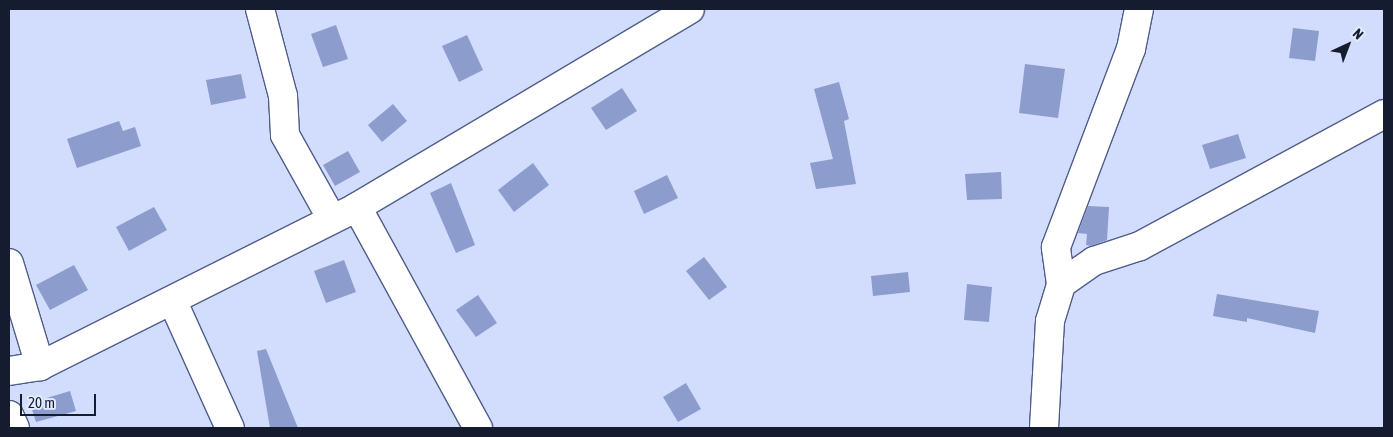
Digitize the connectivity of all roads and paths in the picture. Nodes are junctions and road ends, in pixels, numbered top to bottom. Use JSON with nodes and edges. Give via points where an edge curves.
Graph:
{"nodes":[{"id":1,"x":260,"y":9,"type":"edge"},
{"id":2,"x":690,"y":9,"type":"edge"},
{"id":3,"x":1139,"y":9,"type":"edge"},
{"id":4,"x":1384,"y":114,"type":"edge"},
{"id":5,"x":357,"y":207,"type":"junction"},
{"id":6,"x":332,"y":219,"type":"junction"},
{"id":7,"x":9,"y":263,"type":"edge"},
{"id":8,"x":1061,"y":284,"type":"junction"},
{"id":9,"x":173,"y":302,"type":"junction"},
{"id":10,"x":40,"y":366,"type":"junction"},
{"id":11,"x":9,"y":371,"type":"edge"},
{"id":12,"x":9,"y":415,"type":"edge"},
{"id":13,"x":15,"y":428,"type":"edge"},
{"id":14,"x":230,"y":428,"type":"edge"},
{"id":15,"x":478,"y":428,"type":"edge"},
{"id":16,"x":1044,"y":428,"type":"edge"}],
"edges":[{"from":1,"to":6,"type":"street","via":[[283,96],[285,135]]},
{"from":2,"to":5,"type":"street"},
{"from":3,"to":8,"type":"street","via":[[1131,49],[1056,247]]},
{"from":4,"to":8,"type":"street","via":[[1140,246],[1094,261]]},
{"from":5,"to":6,"type":"street"},
{"from":5,"to":15,"type":"street"},
{"from":6,"to":9,"type":"street"},
{"from":7,"to":10,"type":"street"},
{"from":8,"to":16,"type":"street","via":[[1050,321]]},
{"from":9,"to":10,"type":"street"},
{"from":9,"to":14,"type":"street"},
{"from":10,"to":11,"type":"street"},
{"from":12,"to":13,"type":"street"}]}
